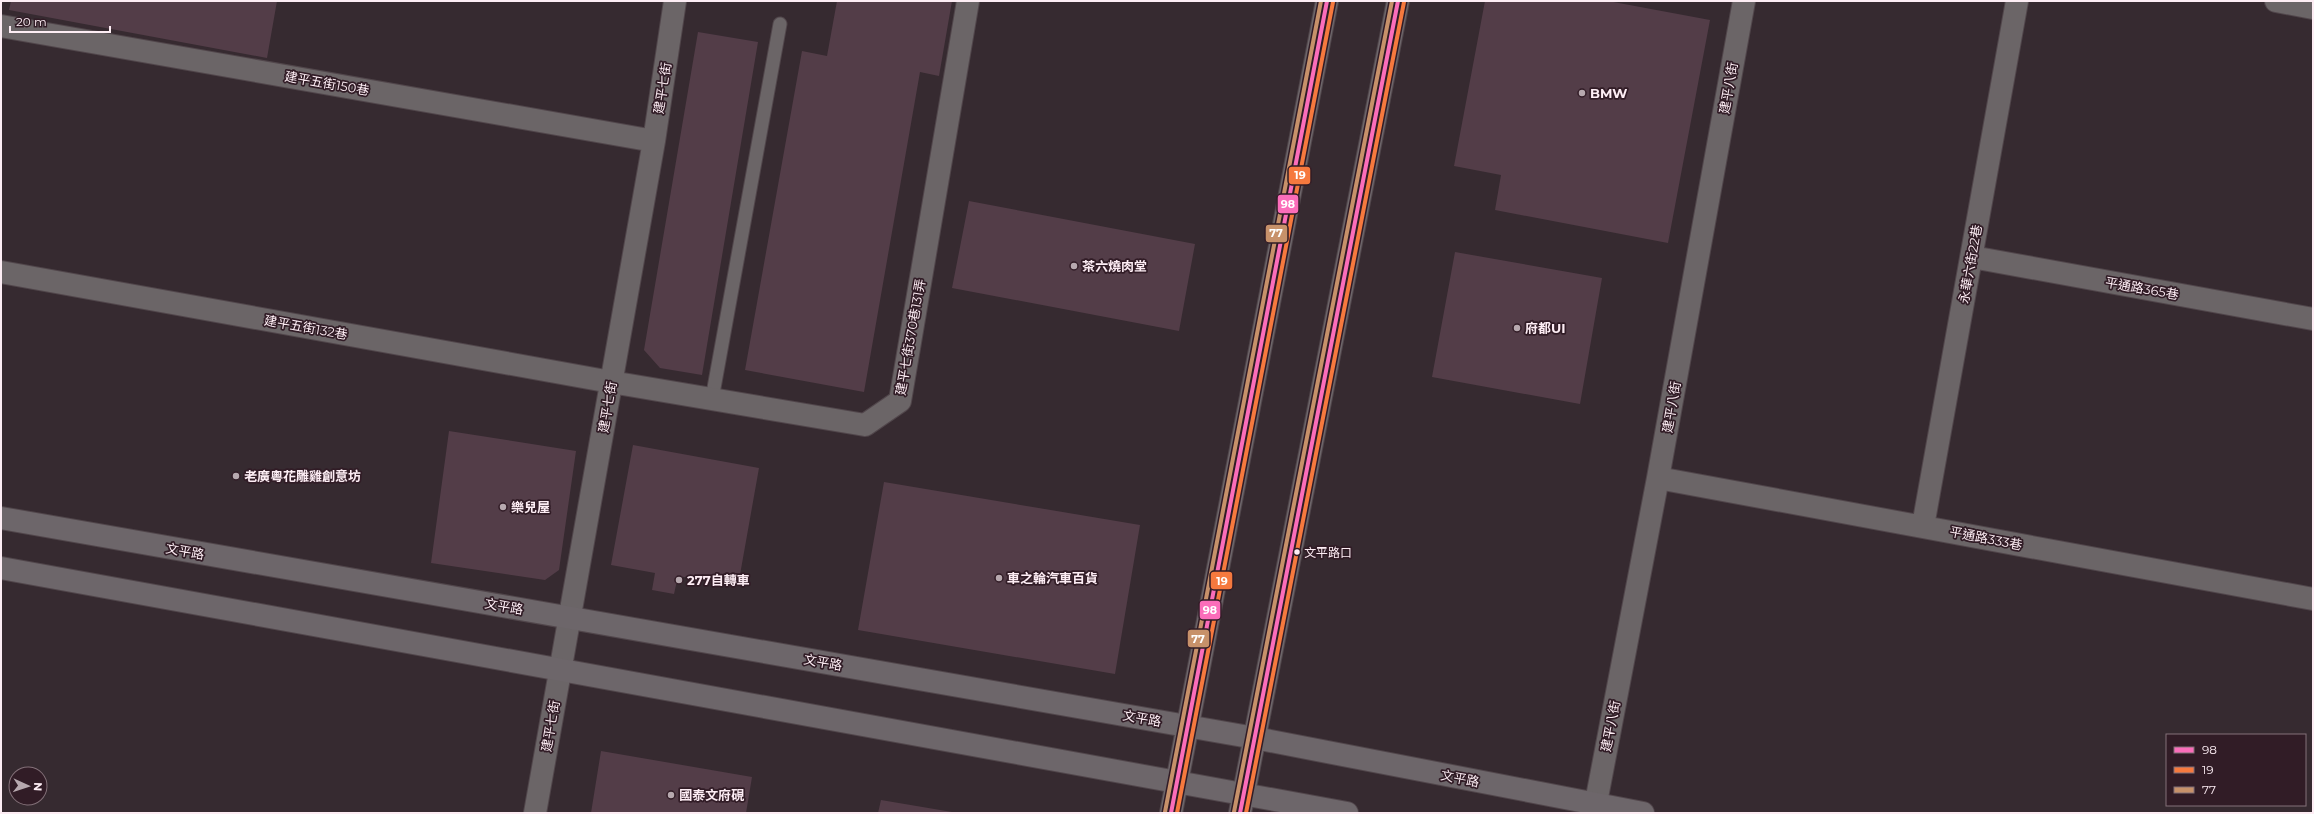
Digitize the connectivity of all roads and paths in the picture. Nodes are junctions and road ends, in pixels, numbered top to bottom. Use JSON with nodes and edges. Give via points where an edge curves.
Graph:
{"nodes":[{"id":1,"x":675,"y":1,"type":"edge"},
{"id":2,"x":968,"y":1,"type":"edge"},
{"id":3,"x":1327,"y":1,"type":"edge"},
{"id":4,"x":1398,"y":1,"type":"edge"},
{"id":5,"x":1744,"y":1,"type":"edge"},
{"id":6,"x":2017,"y":1,"type":"edge"},
{"id":7,"x":2276,"y":1,"type":"edge"},
{"id":8,"x":2313,"y":8,"type":"edge"},
{"id":9,"x":780,"y":24,"type":"dead end"},
{"id":10,"x":1,"y":26,"type":"edge"},
{"id":11,"x":654,"y":141,"type":"junction"},
{"id":12,"x":1972,"y":257,"type":"junction"},
{"id":13,"x":1,"y":272,"type":"edge"},
{"id":14,"x":2313,"y":319,"type":"edge"},
{"id":15,"x":611,"y":382,"type":"junction"},
{"id":16,"x":712,"y":399,"type":"junction"},
{"id":17,"x":1658,"y":478,"type":"junction"},
{"id":18,"x":1,"y":518,"type":"edge"},
{"id":19,"x":1923,"y":526,"type":"junction"},
{"id":20,"x":1,"y":568,"type":"edge"},
{"id":21,"x":2313,"y":598,"type":"edge"},
{"id":22,"x":570,"y":618,"type":"junction"},
{"id":23,"x":559,"y":670,"type":"junction"},
{"id":24,"x":1187,"y":726,"type":"junction"},
{"id":25,"x":1255,"y":738,"type":"junction"},
{"id":26,"x":1177,"y":782,"type":"junction"},
{"id":27,"x":1242,"y":804,"type":"edge"},
{"id":28,"x":1595,"y":808,"type":"edge"},
{"id":29,"x":535,"y":813,"type":"edge"},
{"id":30,"x":1171,"y":813,"type":"edge"},
{"id":31,"x":1347,"y":813,"type":"edge"},
{"id":32,"x":1643,"y":813,"type":"edge"}],
"edges":[{"from":1,"to":11,"type":"street","name":"建平七街"},
{"from":2,"to":16,"type":"street","name":"建平七街370巷131弄","via":[[900,401],[865,425]]},
{"from":3,"to":24,"type":"street"},
{"from":4,"to":25,"type":"street"},
{"from":5,"to":17,"type":"street","name":"建平八街"},
{"from":6,"to":12,"type":"street","name":"永華六街22巷"},
{"from":7,"to":8,"type":"street"},
{"from":9,"to":16,"type":"lane"},
{"from":10,"to":11,"type":"street","name":"建平五街150巷"},
{"from":11,"to":15,"type":"street","name":"建平七街"},
{"from":12,"to":14,"type":"street","name":"平通路365巷"},
{"from":12,"to":19,"type":"street","name":"永華六街22巷"},
{"from":13,"to":15,"type":"street","name":"建平五街132巷"},
{"from":15,"to":16,"type":"street","name":"建平七街370巷131弄"},
{"from":15,"to":22,"type":"street","name":"建平七街"},
{"from":17,"to":19,"type":"street","name":"平通路333巷"},
{"from":17,"to":28,"type":"street","name":"建平八街"},
{"from":18,"to":22,"type":"street","name":"文平路"},
{"from":19,"to":21,"type":"street","name":"平通路333巷"},
{"from":20,"to":23,"type":"street"},
{"from":22,"to":23,"type":"street","name":"建平七街"},
{"from":22,"to":24,"type":"street","name":"文平路"},
{"from":23,"to":26,"type":"street"},
{"from":23,"to":29,"type":"street","name":"建平七街"},
{"from":24,"to":25,"type":"street","name":"文平路"},
{"from":24,"to":26,"type":"street"},
{"from":25,"to":27,"type":"street"},
{"from":25,"to":28,"type":"street","name":"文平路"},
{"from":26,"to":27,"type":"street"},
{"from":26,"to":30,"type":"street"},
{"from":27,"to":31,"type":"street"},
{"from":28,"to":32,"type":"street","name":"文平路"}]}
